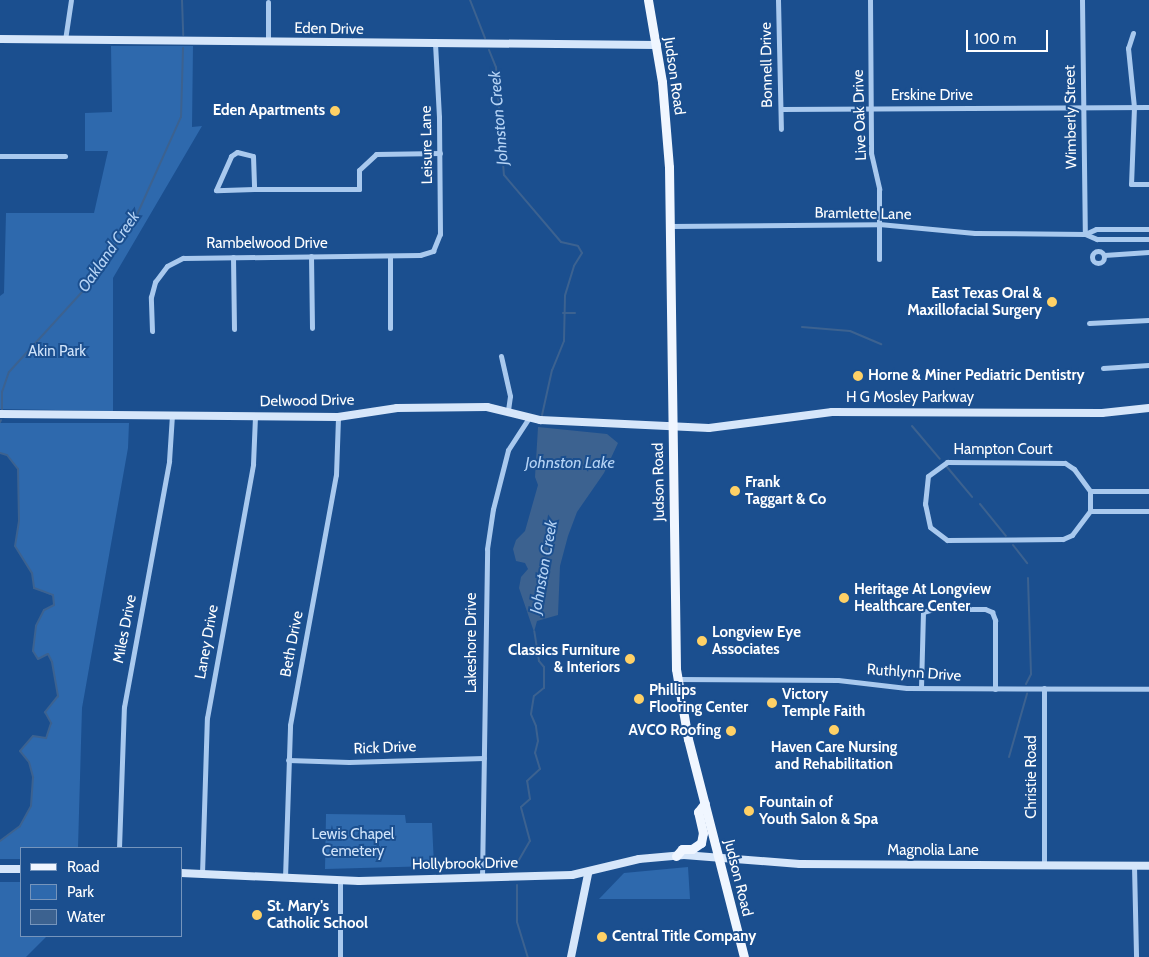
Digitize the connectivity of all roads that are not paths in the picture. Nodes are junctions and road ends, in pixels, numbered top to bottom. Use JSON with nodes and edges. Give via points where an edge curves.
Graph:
{"nodes":[{"id":1,"x":71,"y":0,"type":"edge"},
{"id":2,"x":648,"y":0,"type":"edge"},
{"id":3,"x":778,"y":0,"type":"edge"},
{"id":4,"x":870,"y":0,"type":"edge"},
{"id":5,"x":1082,"y":0,"type":"edge"},
{"id":6,"x":268,"y":2,"type":"dead end"},
{"id":7,"x":1134,"y":33,"type":"dead end"},
{"id":8,"x":0,"y":39,"type":"edge"},
{"id":9,"x":65,"y":40,"type":"junction"},
{"id":10,"x":268,"y":42,"type":"junction"},
{"id":11,"x":434,"y":43,"type":"junction"},
{"id":12,"x":657,"y":45,"type":"junction"},
{"id":13,"x":1083,"y":107,"type":"junction"},
{"id":14,"x":1134,"y":107,"type":"junction"},
{"id":15,"x":1149,"y":107,"type":"edge"},
{"id":16,"x":871,"y":108,"type":"junction"},
{"id":17,"x":781,"y":109,"type":"junction"},
{"id":18,"x":781,"y":129,"type":"dead end"},
{"id":19,"x":440,"y":153,"type":"junction"},
{"id":20,"x":0,"y":156,"type":"edge"},
{"id":21,"x":65,"y":156,"type":"dead end"},
{"id":22,"x":1149,"y":184,"type":"edge"},
{"id":23,"x":254,"y":189,"type":"junction"},
{"id":24,"x":879,"y":224,"type":"junction"},
{"id":25,"x":670,"y":226,"type":"junction"},
{"id":26,"x":1149,"y":228,"type":"edge"},
{"id":27,"x":1085,"y":234,"type":"junction"},
{"id":28,"x":1149,"y":239,"type":"edge"},
{"id":29,"x":436,"y":247,"type":"joint"},
{"id":30,"x":1149,"y":252,"type":"edge"},
{"id":31,"x":1104,"y":255,"type":"dead end"},
{"id":32,"x":312,"y":256,"type":"junction"},
{"id":33,"x":390,"y":256,"type":"junction"},
{"id":34,"x":233,"y":257,"type":"junction"},
{"id":35,"x":879,"y":259,"type":"dead end"},
{"id":36,"x":1149,"y":320,"type":"edge"},
{"id":37,"x":1089,"y":323,"type":"dead end"},
{"id":38,"x":312,"y":328,"type":"dead end"},
{"id":39,"x":390,"y":328,"type":"dead end"},
{"id":40,"x":234,"y":329,"type":"dead end"},
{"id":41,"x":152,"y":331,"type":"dead end"},
{"id":42,"x":500,"y":356,"type":"dead end"},
{"id":43,"x":1149,"y":365,"type":"edge"},
{"id":44,"x":1103,"y":368,"type":"dead end"},
{"id":45,"x":1149,"y":408,"type":"edge"},
{"id":46,"x":508,"y":410,"type":"junction"},
{"id":47,"x":0,"y":414,"type":"edge"},
{"id":48,"x":172,"y":415,"type":"junction"},
{"id":49,"x":255,"y":416,"type":"junction"},
{"id":50,"x":338,"y":417,"type":"junction"},
{"id":51,"x":529,"y":418,"type":"junction"},
{"id":52,"x":672,"y":427,"type":"junction"},
{"id":53,"x":1090,"y":491,"type":"junction"},
{"id":54,"x":1149,"y":491,"type":"edge"},
{"id":55,"x":1090,"y":511,"type":"junction"},
{"id":56,"x":1149,"y":511,"type":"edge"},
{"id":57,"x":677,"y":679,"type":"junction"},
{"id":58,"x":921,"y":688,"type":"junction"},
{"id":59,"x":1044,"y":688,"type":"junction"},
{"id":60,"x":995,"y":689,"type":"junction"},
{"id":61,"x":1149,"y":689,"type":"edge"},
{"id":62,"x":484,"y":758,"type":"junction"},
{"id":63,"x":288,"y":760,"type":"junction"},
{"id":64,"x":705,"y":804,"type":"junction"},
{"id":65,"x":119,"y":847,"type":"edge"},
{"id":66,"x":676,"y":856,"type":"junction"},
{"id":67,"x":718,"y":856,"type":"junction"},
{"id":68,"x":1044,"y":866,"type":"junction"},
{"id":69,"x":1134,"y":866,"type":"junction"},
{"id":70,"x":1149,"y":866,"type":"edge"},
{"id":71,"x":0,"y":869,"type":"edge"},
{"id":72,"x":20,"y":869,"type":"edge"},
{"id":73,"x":182,"y":874,"type":"edge"},
{"id":74,"x":202,"y":874,"type":"junction"},
{"id":75,"x":588,"y":874,"type":"junction"},
{"id":76,"x":285,"y":878,"type":"junction"},
{"id":77,"x":482,"y":878,"type":"junction"},
{"id":78,"x":340,"y":880,"type":"junction"},
{"id":79,"x":340,"y":957,"type":"edge"},
{"id":80,"x":571,"y":957,"type":"edge"},
{"id":81,"x":744,"y":957,"type":"edge"},
{"id":82,"x":1136,"y":957,"type":"edge"}],
"edges":[{"from":1,"to":9,"type":"street"},
{"from":2,"to":12,"type":"main road","name":"Judson Road"},
{"from":3,"to":17,"type":"street","name":"Bonnell Drive"},
{"from":4,"to":16,"type":"street","name":"Live Oak Drive"},
{"from":5,"to":13,"type":"street","name":"Wimberly Street"},
{"from":6,"to":10,"type":"street"},
{"from":7,"to":14,"type":"street","via":[[1128,51]]},
{"from":8,"to":9,"type":"main road","name":"Eden Drive"},
{"from":9,"to":10,"type":"main road","name":"Eden Drive"},
{"from":10,"to":11,"type":"main road","name":"Eden Drive"},
{"from":11,"to":12,"type":"main road","name":"Eden Drive"},
{"from":11,"to":19,"type":"street","name":"Leisure Lane"},
{"from":12,"to":25,"type":"main road","name":"Judson Road","via":[[666,118]]},
{"from":13,"to":14,"type":"street","name":"Erskine Drive"},
{"from":13,"to":16,"type":"street","name":"Erskine Drive"},
{"from":13,"to":27,"type":"street","name":"Wimberly Street"},
{"from":14,"to":15,"type":"street","name":"Erskine Drive"},
{"from":14,"to":22,"type":"street","via":[[1131,184]]},
{"from":16,"to":17,"type":"street","name":"Erskine Drive"},
{"from":16,"to":24,"type":"street","name":"Live Oak Drive","via":[[871,153],[879,187]]},
{"from":17,"to":18,"type":"street","name":"Bonnell Drive"},
{"from":19,"to":23,"type":"street","via":[[375,155],[359,170],[359,189]]},
{"from":19,"to":29,"type":"street","name":"Leisure Lane","via":[[440,234]]},
{"from":20,"to":21,"type":"street"},
{"from":23,"to":23,"type":"street","via":[[252,156],[248,152],[234,153],[216,190]]},
{"from":24,"to":25,"type":"street","name":"Bramlette Lane"},
{"from":24,"to":27,"type":"street","name":"Bramlette Lane","via":[[983,233]]},
{"from":24,"to":35,"type":"street","name":"Live Oak Drive"},
{"from":25,"to":52,"type":"main road","name":"Judson Road"},
{"from":26,"to":27,"type":"street","name":"Bramlette Lane","via":[[1096,229]]},
{"from":27,"to":28,"type":"street","name":"Bramlette Lane","via":[[1097,239]]},
{"from":29,"to":33,"type":"street","name":"Rambelwood Drive","via":[[425,255]]},
{"from":30,"to":31,"type":"street"},
{"from":32,"to":33,"type":"street","name":"Rambelwood Drive"},
{"from":32,"to":34,"type":"street","name":"Rambelwood Drive"},
{"from":32,"to":38,"type":"street"},
{"from":33,"to":39,"type":"street"},
{"from":34,"to":40,"type":"street"},
{"from":34,"to":41,"type":"street","name":"Rambelwood Drive","via":[[187,258],[164,269],[152,292]]},
{"from":36,"to":37,"type":"street"},
{"from":42,"to":46,"type":"street","via":[[510,396]]},
{"from":43,"to":44,"type":"street"},
{"from":45,"to":52,"type":"main road","name":"H G Mosley Parkway","via":[[1102,413],[832,412],[727,427]]},
{"from":46,"to":50,"type":"main road","name":"Delwood Drive","via":[[409,407]]},
{"from":46,"to":51,"type":"main road","name":"Delwood Drive"},
{"from":47,"to":48,"type":"main road","name":"Delwood Drive"},
{"from":48,"to":49,"type":"main road","name":"Delwood Drive"},
{"from":48,"to":65,"type":"street","name":"Miles Drive","via":[[169,460],[124,707]]},
{"from":49,"to":50,"type":"main road","name":"Delwood Drive"},
{"from":49,"to":74,"type":"street","name":"Laney Drive","via":[[253,464],[206,718]]},
{"from":50,"to":63,"type":"street","name":"Beth Drive","via":[[336,475],[291,718]]},
{"from":51,"to":52,"type":"main road","name":"Delwood Drive"},
{"from":51,"to":62,"type":"street","name":"Lakeshore Drive","via":[[508,450],[488,539]]},
{"from":52,"to":57,"type":"main road","name":"Judson Road","via":[[673,632]]},
{"from":53,"to":54,"type":"street"},
{"from":53,"to":55,"type":"street"},
{"from":53,"to":55,"type":"street","name":"Hampton Court","via":[[1074,469],[1063,463],[947,462],[928,476],[925,504],[926,518],[933,531],[953,541],[1063,540],[1074,533]]},
{"from":55,"to":56,"type":"street"},
{"from":57,"to":58,"type":"street","name":"Ruthlynn Drive","via":[[838,680]]},
{"from":57,"to":64,"type":"main road","name":"Judson Road"},
{"from":58,"to":60,"type":"street","name":"Ruthlynn Drive"},
{"from":58,"to":60,"type":"street","via":[[923,612],[985,609],[992,612],[995,620]]},
{"from":59,"to":60,"type":"street","name":"Ruthlynn Drive"},
{"from":59,"to":61,"type":"street","name":"Ruthlynn Drive"},
{"from":59,"to":68,"type":"street","name":"Christie Road"},
{"from":62,"to":63,"type":"street","name":"Rick Drive","via":[[349,762]]},
{"from":62,"to":77,"type":"street","name":"Lakeshore Drive"},
{"from":63,"to":76,"type":"street","name":"Beth Drive"},
{"from":64,"to":66,"type":"main road","via":[[698,812],[703,833],[701,843],[692,849],[682,849]]},
{"from":64,"to":67,"type":"main road","name":"Judson Road"},
{"from":66,"to":67,"type":"main road","name":"Hollybrook Drive"},
{"from":66,"to":75,"type":"main road","name":"Hollybrook Drive","via":[[632,861]]},
{"from":67,"to":68,"type":"main road","name":"Magnolia Lane","via":[[795,864]]},
{"from":67,"to":81,"type":"main road","name":"Judson Road"},
{"from":68,"to":69,"type":"main road","name":"Magnolia Lane"},
{"from":69,"to":70,"type":"main road","name":"Magnolia Lane"},
{"from":69,"to":82,"type":"street"},
{"from":71,"to":72,"type":"main road"},
{"from":73,"to":74,"type":"main road","name":"Hollybrook Drive"},
{"from":74,"to":76,"type":"main road","name":"Hollybrook Drive"},
{"from":75,"to":77,"type":"main road","name":"Hollybrook Drive"},
{"from":75,"to":80,"type":"main road"},
{"from":76,"to":78,"type":"main road","name":"Hollybrook Drive"},
{"from":77,"to":78,"type":"main road","name":"Hollybrook Drive"},
{"from":78,"to":79,"type":"street"}]}
